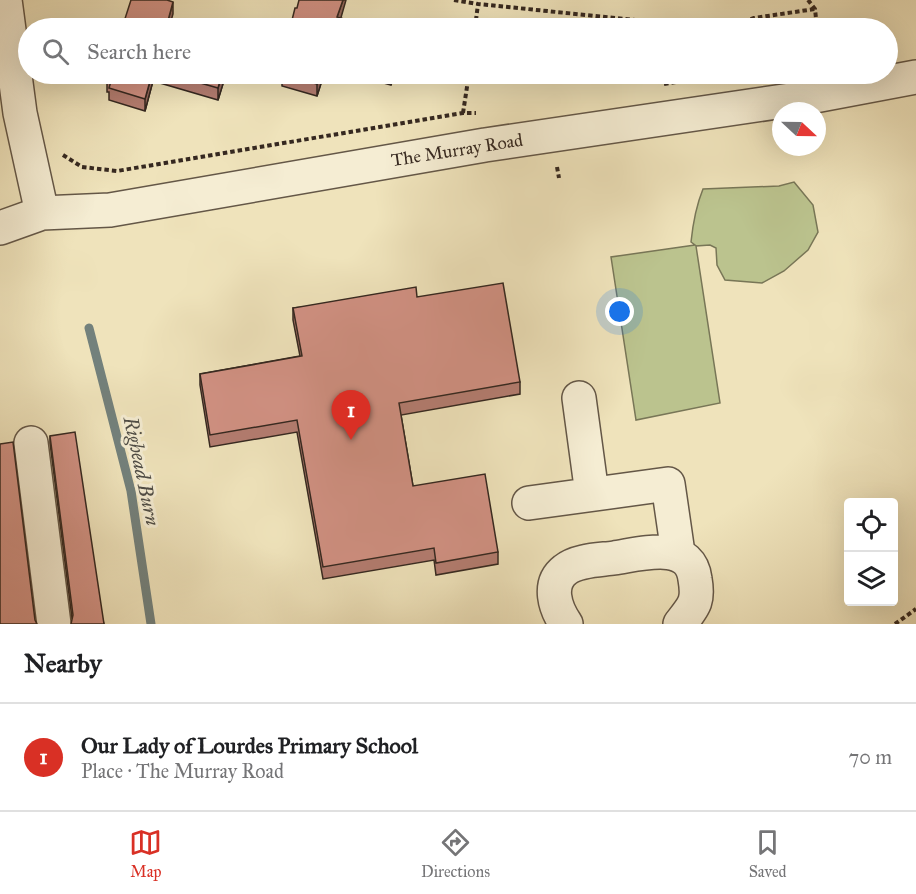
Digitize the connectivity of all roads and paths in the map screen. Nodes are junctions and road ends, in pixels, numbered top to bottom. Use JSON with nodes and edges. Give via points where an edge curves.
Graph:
{"nodes":[{"id":1,"x":5,"y":0,"type":"edge"},
{"id":2,"x":454,"y":0,"type":"edge"},
{"id":3,"x":808,"y":0,"type":"edge"},
{"id":4,"x":478,"y":4,"type":"junction"},
{"id":5,"x":815,"y":9,"type":"junction"},
{"id":6,"x":476,"y":18,"type":"edge"},
{"id":7,"x":616,"y":18,"type":"edge"},
{"id":8,"x":754,"y":18,"type":"edge"},
{"id":9,"x":816,"y":18,"type":"edge"},
{"id":10,"x":916,"y":77,"type":"edge"},
{"id":11,"x":898,"y":80,"type":"edge"},
{"id":12,"x":467,"y":84,"type":"edge"},
{"id":13,"x":665,"y":84,"type":"edge"},
{"id":14,"x":879,"y":84,"type":"edge"},
{"id":15,"x":659,"y":85,"type":"dead end"},
{"id":16,"x":482,"y":112,"type":"dead end"},
{"id":17,"x":463,"y":113,"type":"junction"},
{"id":18,"x":28,"y":152,"type":"junction"},
{"id":19,"x":42,"y":213,"type":"junction"},
{"id":20,"x":0,"y":228,"type":"edge"},
{"id":21,"x":579,"y":398,"type":"dead end"},
{"id":22,"x":31,"y":443,"type":"dead end"},
{"id":23,"x":592,"y":494,"type":"junction"},
{"id":24,"x":529,"y":503,"type":"dead end"},
{"id":25,"x":678,"y":553,"type":"junction"},
{"id":26,"x":916,"y":609,"type":"edge"},
{"id":27,"x":54,"y":624,"type":"edge"},
{"id":28,"x":566,"y":624,"type":"edge"},
{"id":29,"x":680,"y":624,"type":"edge"},
{"id":30,"x":896,"y":624,"type":"edge"}],
"edges":[{"from":1,"to":18,"type":"street"},
{"from":2,"to":4,"type":"path"},
{"from":3,"to":5,"type":"path"},
{"from":4,"to":6,"type":"path"},
{"from":4,"to":7,"type":"path"},
{"from":5,"to":8,"type":"path"},
{"from":5,"to":9,"type":"path"},
{"from":10,"to":11,"type":"street","name":"The Murray Road"},
{"from":12,"to":17,"type":"path"},
{"from":13,"to":15,"type":"path"},
{"from":14,"to":19,"type":"street","name":"The Murray Road","via":[[485,145],[110,210]]},
{"from":16,"to":17,"type":"path"},
{"from":17,"to":18,"type":"path","via":[[117,171],[82,167],[60,153]]},
{"from":18,"to":19,"type":"street"},
{"from":19,"to":20,"type":"street","name":"The Murray Road"},
{"from":21,"to":23,"type":"street"},
{"from":22,"to":27,"type":"street"},
{"from":23,"to":24,"type":"street"},
{"from":23,"to":25,"type":"street","via":[[668,484]]},
{"from":25,"to":28,"type":"street","via":[[658,552],[579,563],[565,569],[557,578],[554,591],[555,605]]},
{"from":25,"to":29,"type":"street","via":[[694,569],[697,594]]},
{"from":26,"to":30,"type":"path"}]}
